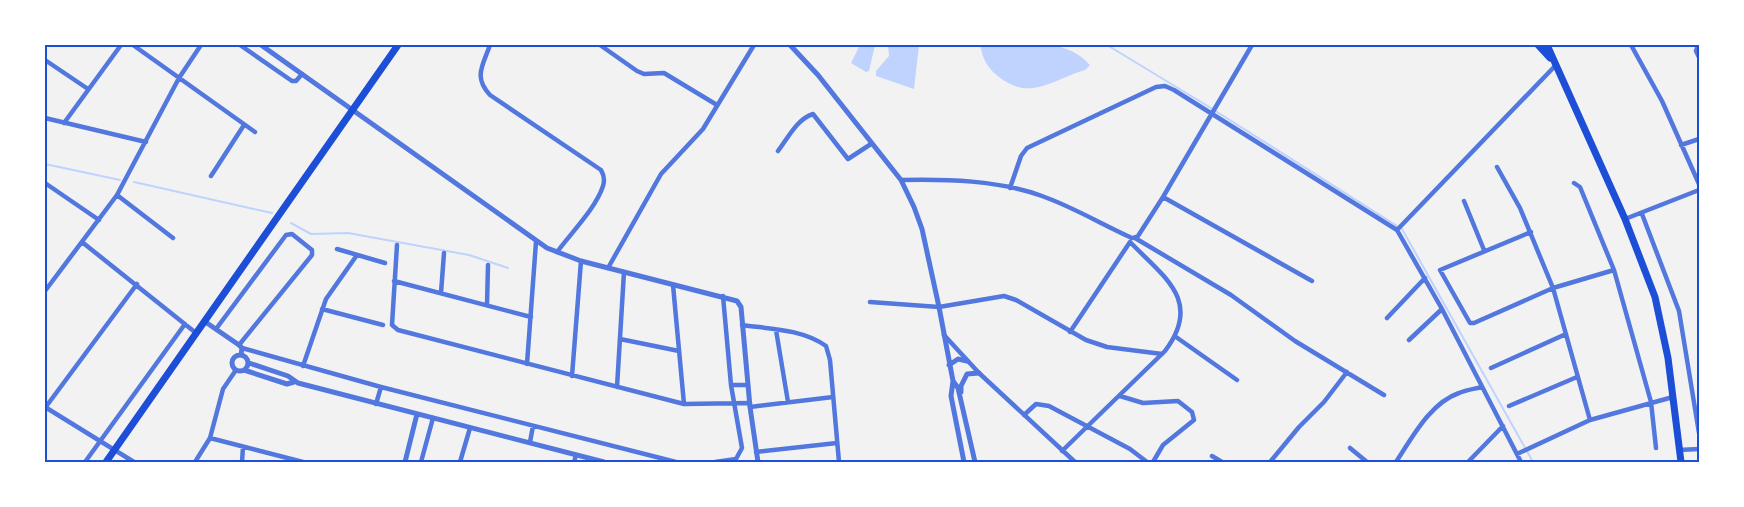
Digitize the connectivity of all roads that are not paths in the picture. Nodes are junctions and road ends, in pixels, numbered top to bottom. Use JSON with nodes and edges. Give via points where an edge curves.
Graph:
{"nodes":[{"id":1,"x":120,"y":45,"type":"edge"},
{"id":2,"x":133,"y":45,"type":"edge"},
{"id":3,"x":201,"y":45,"type":"edge"},
{"id":4,"x":240,"y":45,"type":"edge"},
{"id":5,"x":261,"y":45,"type":"edge"},
{"id":6,"x":398,"y":45,"type":"edge"},
{"id":7,"x":490,"y":45,"type":"edge"},
{"id":8,"x":600,"y":45,"type":"edge"},
{"id":9,"x":754,"y":45,"type":"edge"},
{"id":10,"x":790,"y":45,"type":"edge"},
{"id":11,"x":1252,"y":45,"type":"edge"},
{"id":12,"x":1538,"y":45,"type":"edge"},
{"id":13,"x":1546,"y":45,"type":"edge"},
{"id":14,"x":1631,"y":45,"type":"edge"},
{"id":15,"x":1698,"y":45,"type":"edge"},
{"id":16,"x":1699,"y":58,"type":"edge"},
{"id":17,"x":45,"y":60,"type":"edge"},
{"id":18,"x":1553,"y":63,"type":"junction"},
{"id":19,"x":302,"y":74,"type":"junction"},
{"id":20,"x":179,"y":78,"type":"junction"},
{"id":21,"x":88,"y":89,"type":"junction"},
{"id":22,"x":717,"y":105,"type":"junction"},
{"id":23,"x":352,"y":110,"type":"junction"},
{"id":24,"x":1212,"y":112,"type":"junction"},
{"id":25,"x":45,"y":118,"type":"edge"},
{"id":26,"x":64,"y":123,"type":"junction"},
{"id":27,"x":244,"y":125,"type":"junction"},
{"id":28,"x":255,"y":132,"type":"dead end"},
{"id":29,"x":1699,"y":139,"type":"edge"},
{"id":30,"x":146,"y":142,"type":"junction"},
{"id":31,"x":871,"y":144,"type":"junction"},
{"id":32,"x":1681,"y":144,"type":"junction"},
{"id":33,"x":778,"y":151,"type":"dead end"},
{"id":34,"x":1497,"y":167,"type":"dead end"},
{"id":35,"x":211,"y":176,"type":"dead end"},
{"id":36,"x":901,"y":180,"type":"junction"},
{"id":37,"x":45,"y":183,"type":"edge"},
{"id":38,"x":1574,"y":183,"type":"dead end"},
{"id":39,"x":1699,"y":184,"type":"edge"},
{"id":40,"x":1010,"y":188,"type":"junction"},
{"id":41,"x":1699,"y":190,"type":"edge"},
{"id":42,"x":117,"y":195,"type":"junction"},
{"id":43,"x":1163,"y":197,"type":"junction"},
{"id":44,"x":1464,"y":201,"type":"dead end"},
{"id":45,"x":1642,"y":214,"type":"junction"},
{"id":46,"x":99,"y":220,"type":"junction"},
{"id":47,"x":1624,"y":220,"type":"junction"},
{"id":48,"x":1397,"y":229,"type":"junction"},
{"id":49,"x":1531,"y":232,"type":"junction"},
{"id":50,"x":173,"y":238,"type":"dead end"},
{"id":51,"x":1132,"y":239,"type":"junction"},
{"id":52,"x":82,"y":242,"type":"junction"},
{"id":53,"x":536,"y":242,"type":"junction"},
{"id":54,"x":397,"y":245,"type":"dead end"},
{"id":55,"x":337,"y":249,"type":"dead end"},
{"id":56,"x":1484,"y":250,"type":"junction"},
{"id":57,"x":557,"y":252,"type":"junction"},
{"id":58,"x":444,"y":253,"type":"dead end"},
{"id":59,"x":357,"y":255,"type":"junction"},
{"id":60,"x":580,"y":261,"type":"junction"},
{"id":61,"x":385,"y":263,"type":"dead end"},
{"id":62,"x":488,"y":264,"type":"dead end"},
{"id":63,"x":608,"y":268,"type":"junction"},
{"id":64,"x":1614,"y":270,"type":"junction"},
{"id":65,"x":624,"y":272,"type":"junction"},
{"id":66,"x":1425,"y":278,"type":"junction"},
{"id":67,"x":394,"y":281,"type":"junction"},
{"id":68,"x":1312,"y":281,"type":"dead end"},
{"id":69,"x":137,"y":284,"type":"junction"},
{"id":70,"x":673,"y":285,"type":"junction"},
{"id":71,"x":1553,"y":288,"type":"junction"},
{"id":72,"x":45,"y":291,"type":"edge"},
{"id":73,"x":441,"y":294,"type":"junction"},
{"id":74,"x":723,"y":296,"type":"junction"},
{"id":75,"x":870,"y":302,"type":"dead end"},
{"id":76,"x":487,"y":305,"type":"junction"},
{"id":77,"x":939,"y":307,"type":"junction"},
{"id":78,"x":322,"y":309,"type":"junction"},
{"id":79,"x":1442,"y":309,"type":"junction"},
{"id":80,"x":531,"y":317,"type":"junction"},
{"id":81,"x":1387,"y":318,"type":"dead end"},
{"id":82,"x":204,"y":321,"type":"junction"},
{"id":83,"x":185,"y":324,"type":"junction"},
{"id":84,"x":383,"y":325,"type":"dead end"},
{"id":85,"x":742,"y":325,"type":"junction"},
{"id":86,"x":216,"y":329,"type":"junction"},
{"id":87,"x":776,"y":330,"type":"junction"},
{"id":88,"x":1070,"y":332,"type":"junction"},
{"id":89,"x":196,"y":333,"type":"junction"},
{"id":90,"x":943,"y":334,"type":"junction"},
{"id":91,"x":1566,"y":334,"type":"junction"},
{"id":92,"x":1176,"y":337,"type":"junction"},
{"id":93,"x":620,"y":339,"type":"junction"},
{"id":94,"x":1409,"y":340,"type":"dead end"},
{"id":95,"x":241,"y":346,"type":"junction"},
{"id":96,"x":679,"y":351,"type":"junction"},
{"id":97,"x":1162,"y":354,"type":"junction"},
{"id":98,"x":240,"y":355,"type":"junction"},
{"id":99,"x":967,"y":361,"type":"junction"},
{"id":100,"x":249,"y":364,"type":"junction"},
{"id":101,"x":527,"y":364,"type":"junction"},
{"id":102,"x":949,"y":365,"type":"junction"},
{"id":103,"x":303,"y":366,"type":"junction"},
{"id":104,"x":1491,"y":368,"type":"dead end"},
{"id":105,"x":236,"y":370,"type":"junction"},
{"id":106,"x":244,"y":370,"type":"junction"},
{"id":107,"x":1347,"y":372,"type":"junction"},
{"id":108,"x":979,"y":373,"type":"junction"},
{"id":109,"x":572,"y":376,"type":"junction"},
{"id":110,"x":1577,"y":377,"type":"junction"},
{"id":111,"x":1237,"y":380,"type":"dead end"},
{"id":112,"x":953,"y":381,"type":"junction"},
{"id":113,"x":294,"y":382,"type":"junction"},
{"id":114,"x":731,"y":385,"type":"junction"},
{"id":115,"x":748,"y":385,"type":"junction"},
{"id":116,"x":380,"y":387,"type":"junction"},
{"id":117,"x":617,"y":387,"type":"junction"},
{"id":118,"x":1482,"y":387,"type":"junction"},
{"id":119,"x":1120,"y":396,"type":"junction"},
{"id":120,"x":1384,"y":396,"type":"dead end"},
{"id":121,"x":833,"y":397,"type":"junction"},
{"id":122,"x":1673,"y":397,"type":"junction"},
{"id":123,"x":961,"y":399,"type":"junction"},
{"id":124,"x":788,"y":402,"type":"junction"},
{"id":125,"x":1651,"y":402,"type":"junction"},
{"id":126,"x":734,"y":403,"type":"junction"},
{"id":127,"x":376,"y":404,"type":"junction"},
{"id":128,"x":684,"y":404,"type":"junction"},
{"id":129,"x":750,"y":405,"type":"junction"},
{"id":130,"x":1508,"y":406,"type":"dead end"},
{"id":131,"x":45,"y":407,"type":"edge"},
{"id":132,"x":1697,"y":408,"type":"edge"},
{"id":133,"x":416,"y":414,"type":"junction"},
{"id":134,"x":1024,"y":415,"type":"junction"},
{"id":135,"x":433,"y":418,"type":"junction"},
{"id":136,"x":1590,"y":420,"type":"junction"},
{"id":137,"x":533,"y":426,"type":"junction"},
{"id":138,"x":1088,"y":426,"type":"junction"},
{"id":139,"x":1503,"y":426,"type":"junction"},
{"id":140,"x":470,"y":428,"type":"junction"},
{"id":141,"x":1698,"y":433,"type":"edge"},
{"id":142,"x":210,"y":438,"type":"junction"},
{"id":143,"x":100,"y":441,"type":"junction"},
{"id":144,"x":530,"y":442,"type":"junction"},
{"id":145,"x":837,"y":443,"type":"junction"},
{"id":146,"x":243,"y":447,"type":"junction"},
{"id":147,"x":1350,"y":448,"type":"dead end"},
{"id":148,"x":1656,"y":448,"type":"dead end"},
{"id":149,"x":1699,"y":449,"type":"edge"},
{"id":150,"x":114,"y":450,"type":"junction"},
{"id":151,"x":1679,"y":450,"type":"junction"},
{"id":152,"x":1062,"y":451,"type":"junction"},
{"id":153,"x":756,"y":452,"type":"junction"},
{"id":154,"x":1517,"y":454,"type":"junction"},
{"id":155,"x":576,"y":455,"type":"junction"},
{"id":156,"x":1212,"y":456,"type":"dead end"},
{"id":157,"x":126,"y":460,"type":"edge"},
{"id":158,"x":592,"y":460,"type":"edge"},
{"id":159,"x":85,"y":462,"type":"edge"},
{"id":160,"x":106,"y":462,"type":"edge"},
{"id":161,"x":134,"y":462,"type":"edge"},
{"id":162,"x":195,"y":462,"type":"edge"},
{"id":163,"x":242,"y":462,"type":"edge"},
{"id":164,"x":303,"y":462,"type":"edge"},
{"id":165,"x":405,"y":462,"type":"edge"},
{"id":166,"x":421,"y":462,"type":"edge"},
{"id":167,"x":460,"y":462,"type":"edge"},
{"id":168,"x":574,"y":462,"type":"edge"},
{"id":169,"x":604,"y":462,"type":"edge"},
{"id":170,"x":676,"y":462,"type":"edge"},
{"id":171,"x":715,"y":462,"type":"edge"},
{"id":172,"x":758,"y":462,"type":"edge"},
{"id":173,"x":839,"y":462,"type":"edge"},
{"id":174,"x":964,"y":462,"type":"edge"},
{"id":175,"x":975,"y":462,"type":"edge"},
{"id":176,"x":1075,"y":462,"type":"edge"},
{"id":177,"x":1147,"y":462,"type":"edge"},
{"id":178,"x":1153,"y":462,"type":"edge"},
{"id":179,"x":1222,"y":462,"type":"edge"},
{"id":180,"x":1270,"y":462,"type":"edge"},
{"id":181,"x":1367,"y":462,"type":"edge"},
{"id":182,"x":1396,"y":462,"type":"edge"},
{"id":183,"x":1468,"y":462,"type":"edge"},
{"id":184,"x":1521,"y":462,"type":"edge"},
{"id":185,"x":1681,"y":462,"type":"edge"}],
"edges":[{"from":1,"to":21,"type":"street"},
{"from":2,"to":20,"type":"street"},
{"from":3,"to":20,"type":"street"},
{"from":4,"to":19,"type":"street","via":[[292,82]]},
{"from":5,"to":19,"type":"street"},
{"from":6,"to":23,"type":"main road"},
{"from":7,"to":57,"type":"street","via":[[480,76],[484,89],[603,174],[604,185],[597,198]]},
{"from":8,"to":22,"type":"street","via":[[636,71],[664,73]]},
{"from":9,"to":22,"type":"street"},
{"from":10,"to":31,"type":"street","via":[[818,75]]},
{"from":11,"to":24,"type":"street"},
{"from":12,"to":18,"type":"main road"},
{"from":13,"to":18,"type":"main road"},
{"from":14,"to":32,"type":"street"},
{"from":15,"to":16,"type":"street"},
{"from":17,"to":21,"type":"street"},
{"from":18,"to":47,"type":"main road"},
{"from":18,"to":48,"type":"street"},
{"from":19,"to":23,"type":"street"},
{"from":20,"to":27,"type":"street"},
{"from":20,"to":30,"type":"street"},
{"from":21,"to":26,"type":"street"},
{"from":22,"to":63,"type":"street","via":[[703,129],[661,174]]},
{"from":23,"to":53,"type":"street"},
{"from":23,"to":82,"type":"main road"},
{"from":24,"to":40,"type":"street","via":[[1165,86],[1156,87],[1027,148]]},
{"from":24,"to":43,"type":"street"},
{"from":24,"to":48,"type":"street"},
{"from":25,"to":26,"type":"street"},
{"from":26,"to":30,"type":"street"},
{"from":27,"to":28,"type":"street"},
{"from":27,"to":35,"type":"street"},
{"from":29,"to":32,"type":"street"},
{"from":30,"to":42,"type":"street"},
{"from":31,"to":33,"type":"street","via":[[848,159],[813,114],[801,121]]},
{"from":31,"to":36,"type":"street"},
{"from":32,"to":39,"type":"street"},
{"from":34,"to":49,"type":"street"},
{"from":36,"to":40,"type":"street","via":[[977,183]]},
{"from":36,"to":77,"type":"street","via":[[922,229]]},
{"from":37,"to":46,"type":"street"},
{"from":38,"to":64,"type":"street","via":[[1580,187]]},
{"from":40,"to":51,"type":"street","via":[[1074,208]]},
{"from":41,"to":45,"type":"street"},
{"from":42,"to":46,"type":"street"},
{"from":42,"to":50,"type":"street"},
{"from":43,"to":51,"type":"street"},
{"from":43,"to":68,"type":"street"},
{"from":44,"to":56,"type":"street"},
{"from":45,"to":47,"type":"street"},
{"from":45,"to":132,"type":"street","via":[[1679,310]]},
{"from":46,"to":52,"type":"street"},
{"from":47,"to":122,"type":"main road","via":[[1659,312]]},
{"from":48,"to":66,"type":"street"},
{"from":49,"to":56,"type":"street"},
{"from":49,"to":71,"type":"street"},
{"from":51,"to":88,"type":"street"},
{"from":51,"to":92,"type":"street","via":[[1174,287],[1181,302],[1182,313]]},
{"from":51,"to":107,"type":"street","via":[[1231,295],[1295,341]]},
{"from":52,"to":69,"type":"street"},
{"from":52,"to":72,"type":"street"},
{"from":53,"to":57,"type":"street"},
{"from":53,"to":80,"type":"street"},
{"from":54,"to":67,"type":"street"},
{"from":55,"to":59,"type":"street"},
{"from":56,"to":71,"type":"street","via":[[1440,270],[1470,323]]},
{"from":57,"to":60,"type":"street"},
{"from":58,"to":73,"type":"street"},
{"from":59,"to":61,"type":"street"},
{"from":59,"to":78,"type":"street"},
{"from":60,"to":63,"type":"street"},
{"from":60,"to":109,"type":"street"},
{"from":62,"to":76,"type":"street"},
{"from":63,"to":65,"type":"street"},
{"from":64,"to":71,"type":"street"},
{"from":64,"to":125,"type":"street"},
{"from":65,"to":70,"type":"street"},
{"from":65,"to":93,"type":"street"},
{"from":66,"to":79,"type":"street"},
{"from":66,"to":81,"type":"street"},
{"from":67,"to":73,"type":"street"},
{"from":67,"to":101,"type":"street","via":[[392,325],[398,330]]},
{"from":69,"to":83,"type":"street"},
{"from":69,"to":131,"type":"street"},
{"from":70,"to":74,"type":"street"},
{"from":70,"to":96,"type":"street"},
{"from":71,"to":91,"type":"street"},
{"from":73,"to":76,"type":"street"},
{"from":74,"to":85,"type":"street","via":[[740,304]]},
{"from":74,"to":114,"type":"street"},
{"from":75,"to":77,"type":"street"},
{"from":76,"to":80,"type":"street"},
{"from":77,"to":88,"type":"street","via":[[1004,296]]},
{"from":77,"to":90,"type":"street"},
{"from":78,"to":84,"type":"street"},
{"from":78,"to":103,"type":"street"},
{"from":79,"to":94,"type":"street"},
{"from":79,"to":118,"type":"street"},
{"from":80,"to":101,"type":"street"},
{"from":82,"to":86,"type":"street"},
{"from":82,"to":89,"type":"main road"},
{"from":83,"to":89,"type":"street"},
{"from":83,"to":143,"type":"street"},
{"from":85,"to":87,"type":"street"},
{"from":85,"to":115,"type":"street"},
{"from":86,"to":95,"type":"street"},
{"from":86,"to":95,"type":"street","via":[[288,234],[312,250],[312,255]]},
{"from":87,"to":121,"type":"street","via":[[820,341],[828,350]]},
{"from":87,"to":124,"type":"street"},
{"from":88,"to":97,"type":"street","via":[[1107,347]]},
{"from":89,"to":150,"type":"main road"},
{"from":90,"to":99,"type":"street"},
{"from":90,"to":102,"type":"street"},
{"from":91,"to":104,"type":"street"},
{"from":91,"to":110,"type":"street"},
{"from":92,"to":97,"type":"street"},
{"from":92,"to":111,"type":"street"},
{"from":93,"to":96,"type":"street"},
{"from":93,"to":117,"type":"street"},
{"from":95,"to":98,"type":"street"},
{"from":95,"to":103,"type":"street"},
{"from":96,"to":128,"type":"street"},
{"from":97,"to":119,"type":"street"},
{"from":98,"to":100,"type":"street","via":[[246,357]]},
{"from":98,"to":105,"type":"street","via":[[232,360]]},
{"from":99,"to":102,"type":"street","via":[[958,359]]},
{"from":99,"to":108,"type":"street"},
{"from":100,"to":106,"type":"street"},
{"from":100,"to":113,"type":"street","via":[[288,376]]},
{"from":101,"to":109,"type":"street"},
{"from":102,"to":112,"type":"street"},
{"from":103,"to":116,"type":"street"},
{"from":105,"to":106,"type":"street"},
{"from":105,"to":142,"type":"street","via":[[223,389]]},
{"from":106,"to":113,"type":"street","via":[[287,384]]},
{"from":107,"to":120,"type":"street"},
{"from":107,"to":180,"type":"street"},
{"from":108,"to":123,"type":"street","via":[[973,372],[963,379]]},
{"from":108,"to":134,"type":"street"},
{"from":109,"to":117,"type":"street"},
{"from":110,"to":130,"type":"street"},
{"from":110,"to":136,"type":"street"},
{"from":112,"to":123,"type":"street"},
{"from":112,"to":174,"type":"street","via":[[951,396]]},
{"from":113,"to":127,"type":"street"},
{"from":114,"to":115,"type":"street"},
{"from":114,"to":126,"type":"street"},
{"from":115,"to":129,"type":"street"},
{"from":116,"to":127,"type":"street"},
{"from":116,"to":137,"type":"street"},
{"from":117,"to":128,"type":"street"},
{"from":118,"to":139,"type":"street"},
{"from":118,"to":182,"type":"street","via":[[1458,393],[1439,405]]},
{"from":119,"to":138,"type":"street"},
{"from":119,"to":178,"type":"street","via":[[1143,402],[1178,401],[1192,412],[1194,420],[1163,445]]},
{"from":121,"to":124,"type":"street"},
{"from":121,"to":145,"type":"street"},
{"from":122,"to":125,"type":"street"},
{"from":122,"to":151,"type":"main road"},
{"from":123,"to":175,"type":"street"},
{"from":124,"to":129,"type":"street"},
{"from":125,"to":136,"type":"street"},
{"from":125,"to":148,"type":"street"},
{"from":126,"to":128,"type":"street"},
{"from":126,"to":129,"type":"street"},
{"from":126,"to":171,"type":"street","via":[[742,448],[736,459]]},
{"from":127,"to":133,"type":"street"},
{"from":129,"to":153,"type":"street"},
{"from":131,"to":143,"type":"street"},
{"from":132,"to":141,"type":"street"},
{"from":133,"to":135,"type":"street"},
{"from":133,"to":165,"type":"street"},
{"from":134,"to":138,"type":"street","via":[[1036,404],[1041,404]]},
{"from":134,"to":152,"type":"street"},
{"from":135,"to":140,"type":"street"},
{"from":135,"to":166,"type":"street"},
{"from":136,"to":154,"type":"street"},
{"from":137,"to":144,"type":"street"},
{"from":137,"to":170,"type":"street"},
{"from":138,"to":152,"type":"street"},
{"from":138,"to":177,"type":"street"},
{"from":139,"to":154,"type":"street"},
{"from":139,"to":183,"type":"street"},
{"from":140,"to":144,"type":"street"},
{"from":140,"to":167,"type":"street"},
{"from":142,"to":146,"type":"street"},
{"from":142,"to":162,"type":"street"},
{"from":143,"to":150,"type":"street"},
{"from":143,"to":159,"type":"street"},
{"from":144,"to":155,"type":"street"},
{"from":145,"to":153,"type":"street"},
{"from":145,"to":173,"type":"street"},
{"from":146,"to":163,"type":"street"},
{"from":146,"to":164,"type":"street"},
{"from":147,"to":181,"type":"street"},
{"from":149,"to":151,"type":"street"},
{"from":150,"to":157,"type":"street"},
{"from":150,"to":160,"type":"main road"},
{"from":151,"to":185,"type":"main road"},
{"from":152,"to":176,"type":"street"},
{"from":153,"to":172,"type":"street"},
{"from":154,"to":184,"type":"street"},
{"from":155,"to":158,"type":"street"},
{"from":155,"to":168,"type":"street"},
{"from":156,"to":179,"type":"street"},
{"from":157,"to":161,"type":"street"},
{"from":158,"to":169,"type":"street"}]}
